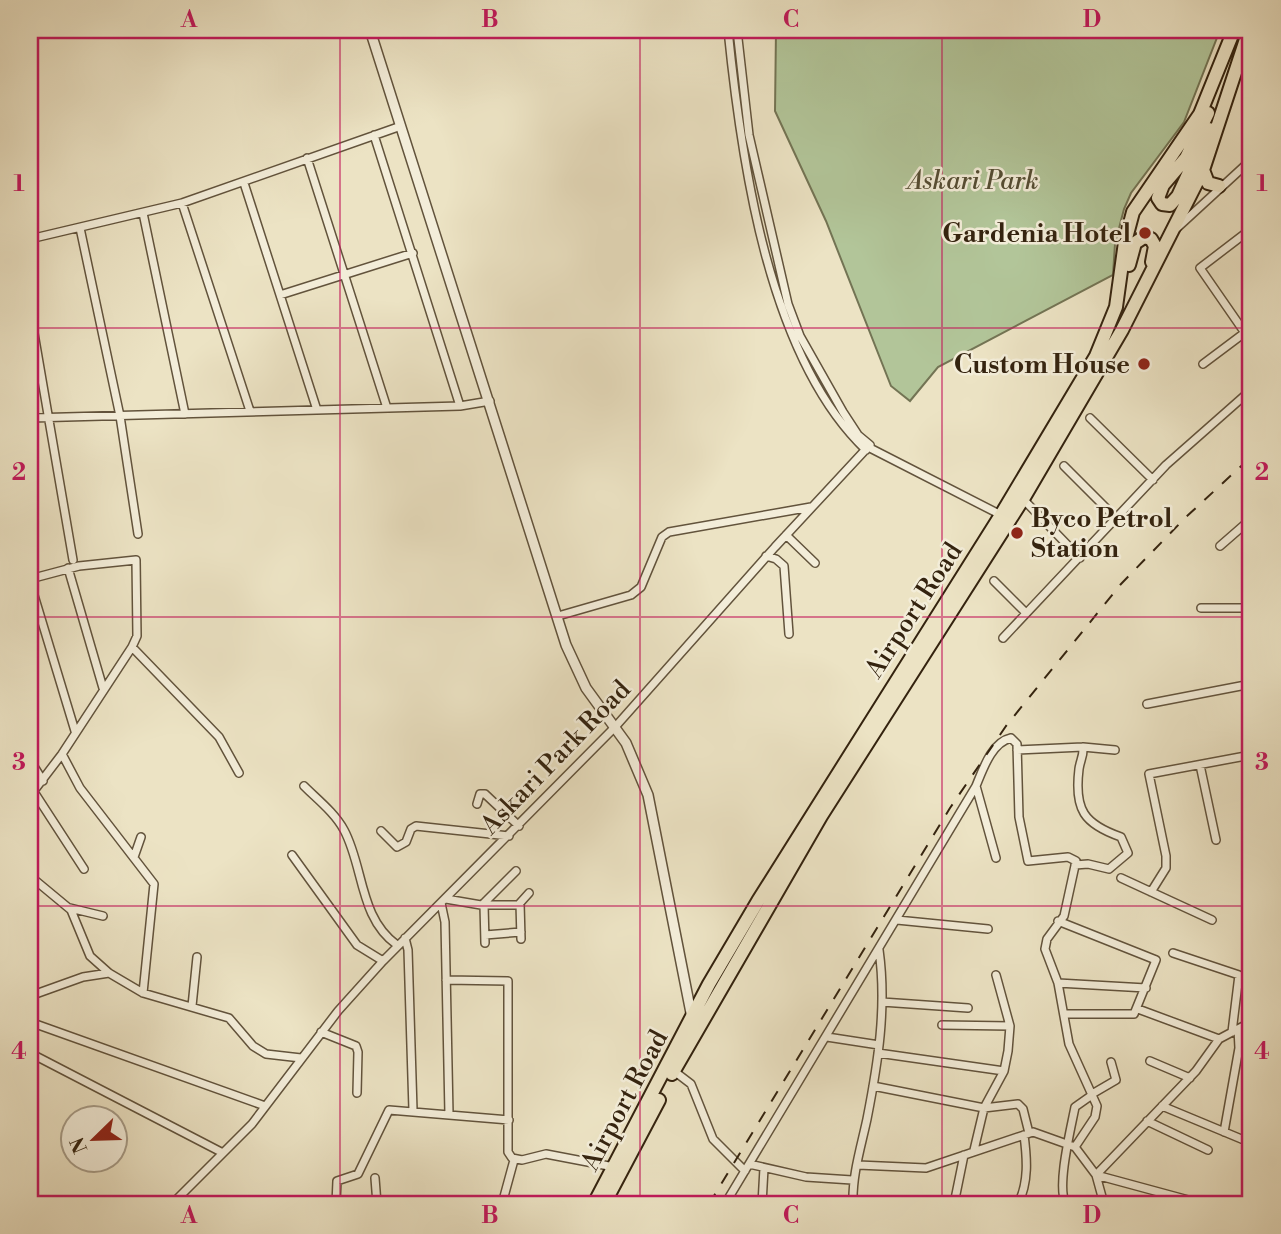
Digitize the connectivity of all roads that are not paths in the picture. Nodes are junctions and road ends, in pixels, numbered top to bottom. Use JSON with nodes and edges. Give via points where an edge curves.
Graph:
{"nodes":[{"id":1,"x":370,"y":30,"type":"edge"},
{"id":2,"x":728,"y":30,"type":"edge"},
{"id":3,"x":737,"y":30,"type":"edge"},
{"id":4,"x":1234,"y":30,"type":"edge"},
{"id":5,"x":1249,"y":30,"type":"edge"},
{"id":6,"x":1216,"y":82,"type":"junction"},
{"id":7,"x":1229,"y":91,"type":"junction"},
{"id":8,"x":401,"y":126,"type":"junction"},
{"id":9,"x":374,"y":135,"type":"junction"},
{"id":10,"x":307,"y":158,"type":"junction"},
{"id":11,"x":1251,"y":160,"type":"edge"},
{"id":12,"x":1203,"y":170,"type":"junction"},
{"id":13,"x":244,"y":183,"type":"junction"},
{"id":14,"x":1219,"y":186,"type":"junction"},
{"id":15,"x":182,"y":203,"type":"junction"},
{"id":16,"x":143,"y":213,"type":"junction"},
{"id":17,"x":80,"y":228,"type":"junction"},
{"id":18,"x":1251,"y":229,"type":"edge"},
{"id":19,"x":1172,"y":233,"type":"junction"},
{"id":20,"x":30,"y":239,"type":"edge"},
{"id":21,"x":413,"y":253,"type":"junction"},
{"id":22,"x":345,"y":275,"type":"junction"},
{"id":23,"x":1147,"y":282,"type":"junction"},
{"id":24,"x":280,"y":295,"type":"junction"},
{"id":25,"x":1118,"y":301,"type":"junction"},
{"id":26,"x":30,"y":310,"type":"edge"},
{"id":27,"x":1248,"y":330,"type":"edge"},
{"id":28,"x":1203,"y":365,"type":"dead end"},
{"id":29,"x":1251,"y":390,"type":"edge"},
{"id":30,"x":490,"y":401,"type":"junction"},
{"id":31,"x":460,"y":406,"type":"junction"},
{"id":32,"x":387,"y":408,"type":"junction"},
{"id":33,"x":317,"y":410,"type":"junction"},
{"id":34,"x":250,"y":411,"type":"junction"},
{"id":35,"x":185,"y":414,"type":"junction"},
{"id":36,"x":120,"y":416,"type":"junction"},
{"id":37,"x":47,"y":417,"type":"junction"},
{"id":38,"x":30,"y":418,"type":"edge"},
{"id":39,"x":1090,"y":418,"type":"dead end"},
{"id":40,"x":868,"y":448,"type":"junction"},
{"id":41,"x":1064,"y":466,"type":"dead end"},
{"id":42,"x":1153,"y":480,"type":"junction"},
{"id":43,"x":1023,"y":499,"type":"junction"},
{"id":44,"x":812,"y":507,"type":"junction"},
{"id":45,"x":1001,"y":515,"type":"junction"},
{"id":46,"x":1116,"y":518,"type":"junction"},
{"id":47,"x":1251,"y":519,"type":"edge"},
{"id":48,"x":138,"y":534,"type":"dead end"},
{"id":49,"x":786,"y":535,"type":"junction"},
{"id":50,"x":1220,"y":546,"type":"dead end"},
{"id":51,"x":766,"y":556,"type":"junction"},
{"id":52,"x":1080,"y":558,"type":"junction"},
{"id":53,"x":815,"y":563,"type":"dead end"},
{"id":54,"x":71,"y":564,"type":"junction"},
{"id":55,"x":30,"y":581,"type":"edge"},
{"id":56,"x":994,"y":581,"type":"dead end"},
{"id":57,"x":1202,"y":608,"type":"dead end"},
{"id":58,"x":1251,"y":608,"type":"edge"},
{"id":59,"x":1025,"y":612,"type":"junction"},
{"id":60,"x":558,"y":616,"type":"junction"},
{"id":61,"x":789,"y":634,"type":"dead end"},
{"id":62,"x":1003,"y":638,"type":"dead end"},
{"id":63,"x":132,"y":647,"type":"junction"},
{"id":64,"x":1251,"y":684,"type":"edge"},
{"id":65,"x":103,"y":688,"type":"junction"},
{"id":66,"x":1147,"y":704,"type":"dead end"},
{"id":67,"x":616,"y":726,"type":"junction"},
{"id":68,"x":75,"y":731,"type":"junction"},
{"id":69,"x":1083,"y":747,"type":"junction"},
{"id":70,"x":1017,"y":750,"type":"junction"},
{"id":71,"x":1115,"y":750,"type":"dead end"},
{"id":72,"x":62,"y":754,"type":"junction"},
{"id":73,"x":1251,"y":755,"type":"edge"},
{"id":74,"x":30,"y":760,"type":"edge"},
{"id":75,"x":1200,"y":765,"type":"junction"},
{"id":76,"x":239,"y":772,"type":"dead end"},
{"id":77,"x":43,"y":781,"type":"junction"},
{"id":78,"x":304,"y":786,"type":"dead end"},
{"id":79,"x":976,"y":786,"type":"junction"},
{"id":80,"x":32,"y":794,"type":"edge"},
{"id":81,"x":477,"y":804,"type":"dead end"},
{"id":82,"x":519,"y":826,"type":"junction"},
{"id":83,"x":381,"y":831,"type":"dead end"},
{"id":84,"x":509,"y":836,"type":"junction"},
{"id":85,"x":141,"y":837,"type":"dead end"},
{"id":86,"x":1251,"y":838,"type":"edge"},
{"id":87,"x":1216,"y":840,"type":"dead end"},
{"id":88,"x":1247,"y":848,"type":"dead end"},
{"id":89,"x":292,"y":855,"type":"dead end"},
{"id":90,"x":134,"y":857,"type":"junction"},
{"id":91,"x":996,"y":858,"type":"dead end"},
{"id":92,"x":1075,"y":865,"type":"junction"},
{"id":93,"x":84,"y":869,"type":"dead end"},
{"id":94,"x":516,"y":871,"type":"dead end"},
{"id":95,"x":30,"y":876,"type":"edge"},
{"id":96,"x":1121,"y":878,"type":"dead end"},
{"id":97,"x":1151,"y":892,"type":"junction"},
{"id":98,"x":529,"y":893,"type":"dead end"},
{"id":99,"x":444,"y":901,"type":"junction"},
{"id":100,"x":483,"y":905,"type":"junction"},
{"id":101,"x":520,"y":905,"type":"junction"},
{"id":102,"x":69,"y":908,"type":"junction"},
{"id":103,"x":103,"y":916,"type":"dead end"},
{"id":104,"x":897,"y":920,"type":"junction"},
{"id":105,"x":1212,"y":920,"type":"dead end"},
{"id":106,"x":1058,"y":921,"type":"junction"},
{"id":107,"x":988,"y":929,"type":"dead end"},
{"id":108,"x":405,"y":938,"type":"junction"},
{"id":109,"x":397,"y":946,"type":"junction"},
{"id":110,"x":879,"y":950,"type":"junction"},
{"id":111,"x":1173,"y":953,"type":"dead end"},
{"id":112,"x":197,"y":957,"type":"dead end"},
{"id":113,"x":383,"y":961,"type":"junction"},
{"id":114,"x":1251,"y":962,"type":"edge"},
{"id":115,"x":110,"y":973,"type":"junction"},
{"id":116,"x":996,"y":975,"type":"dead end"},
{"id":117,"x":446,"y":980,"type":"junction"},
{"id":118,"x":1058,"y":983,"type":"junction"},
{"id":119,"x":1146,"y":988,"type":"junction"},
{"id":120,"x":143,"y":993,"type":"junction"},
{"id":121,"x":30,"y":996,"type":"edge"},
{"id":122,"x":882,"y":1002,"type":"junction"},
{"id":123,"x":192,"y":1006,"type":"junction"},
{"id":124,"x":968,"y":1008,"type":"dead end"},
{"id":125,"x":1251,"y":1008,"type":"edge"},
{"id":126,"x":1138,"y":1009,"type":"junction"},
{"id":127,"x":1064,"y":1014,"type":"junction"},
{"id":128,"x":692,"y":1021,"type":"junction"},
{"id":129,"x":30,"y":1022,"type":"edge"},
{"id":130,"x":1251,"y":1022,"type":"edge"},
{"id":131,"x":942,"y":1025,"type":"dead end"},
{"id":132,"x":1010,"y":1026,"type":"junction"},
{"id":133,"x":1235,"y":1030,"type":"junction"},
{"id":134,"x":321,"y":1032,"type":"junction"},
{"id":135,"x":696,"y":1035,"type":"junction"},
{"id":136,"x":827,"y":1037,"type":"junction"},
{"id":137,"x":1219,"y":1039,"type":"junction"},
{"id":138,"x":879,"y":1045,"type":"junction"},
{"id":139,"x":30,"y":1053,"type":"edge"},
{"id":140,"x":878,"y":1054,"type":"junction"},
{"id":141,"x":301,"y":1058,"type":"junction"},
{"id":142,"x":1150,"y":1061,"type":"dead end"},
{"id":143,"x":1111,"y":1062,"type":"dead end"},
{"id":144,"x":1004,"y":1070,"type":"junction"},
{"id":145,"x":674,"y":1071,"type":"junction"},
{"id":146,"x":1189,"y":1078,"type":"junction"},
{"id":147,"x":873,"y":1086,"type":"junction"},
{"id":148,"x":357,"y":1093,"type":"dead end"},
{"id":149,"x":1092,"y":1095,"type":"junction"},
{"id":150,"x":265,"y":1106,"type":"junction"},
{"id":151,"x":1162,"y":1106,"type":"junction"},
{"id":152,"x":984,"y":1108,"type":"junction"},
{"id":153,"x":413,"y":1110,"type":"junction"},
{"id":154,"x":449,"y":1114,"type":"junction"},
{"id":155,"x":509,"y":1120,"type":"junction"},
{"id":156,"x":1147,"y":1121,"type":"junction"},
{"id":157,"x":1224,"y":1132,"type":"junction"},
{"id":158,"x":1026,"y":1134,"type":"junction"},
{"id":159,"x":1251,"y":1143,"type":"edge"},
{"id":160,"x":1072,"y":1146,"type":"junction"},
{"id":161,"x":974,"y":1150,"type":"junction"},
{"id":162,"x":1208,"y":1150,"type":"dead end"},
{"id":163,"x":223,"y":1153,"type":"junction"},
{"id":164,"x":964,"y":1155,"type":"junction"},
{"id":165,"x":514,"y":1160,"type":"junction"},
{"id":166,"x":858,"y":1165,"type":"junction"},
{"id":167,"x":614,"y":1167,"type":"junction"},
{"id":168,"x":747,"y":1167,"type":"junction"},
{"id":169,"x":764,"y":1168,"type":"junction"},
{"id":170,"x":1096,"y":1175,"type":"junction"},
{"id":171,"x":376,"y":1178,"type":"dead end"},
{"id":172,"x":852,"y":1180,"type":"junction"},
{"id":173,"x":726,"y":1202,"type":"edge"},
{"id":174,"x":1021,"y":1203,"type":"edge"},
{"id":175,"x":1193,"y":1203,"type":"edge"},
{"id":176,"x":172,"y":1204,"type":"edge"},
{"id":177,"x":336,"y":1204,"type":"edge"},
{"id":178,"x":377,"y":1204,"type":"edge"},
{"id":179,"x":502,"y":1204,"type":"edge"},
{"id":180,"x":594,"y":1204,"type":"edge"},
{"id":181,"x":604,"y":1204,"type":"edge"},
{"id":182,"x":739,"y":1204,"type":"edge"},
{"id":183,"x":762,"y":1204,"type":"edge"},
{"id":184,"x":853,"y":1204,"type":"edge"},
{"id":185,"x":954,"y":1204,"type":"edge"},
{"id":186,"x":1066,"y":1204,"type":"edge"},
{"id":187,"x":1104,"y":1204,"type":"edge"},
{"id":188,"x":1203,"y":1204,"type":"edge"}],
"edges":[{"from":1,"to":8,"type":"street"},
{"from":2,"to":40,"type":"street","via":[[741,135],[781,312],[838,419]]},
{"from":3,"to":40,"type":"street","via":[[749,135],[788,304],[800,336]]},
{"from":4,"to":6,"type":"main road","name":"Airport Road"},
{"from":5,"to":7,"type":"main road","name":"Airport Road"},
{"from":6,"to":7,"type":"main road","via":[[1200,134],[1159,192],[1162,204],[1170,205],[1178,196]]},
{"from":6,"to":25,"type":"main road","name":"Airport Road","via":[[1181,147],[1143,192],[1133,212]]},
{"from":7,"to":12,"type":"main road","name":"Airport Road"},
{"from":8,"to":9,"type":"street"},
{"from":8,"to":30,"type":"street"},
{"from":9,"to":10,"type":"street"},
{"from":9,"to":21,"type":"street"},
{"from":10,"to":13,"type":"street"},
{"from":10,"to":22,"type":"street"},
{"from":11,"to":14,"type":"street"},
{"from":12,"to":14,"type":"main road","via":[[1208,183]]},
{"from":12,"to":19,"type":"main road","name":"Airport Road"},
{"from":13,"to":15,"type":"street"},
{"from":13,"to":24,"type":"street"},
{"from":14,"to":19,"type":"street"},
{"from":15,"to":16,"type":"street"},
{"from":15,"to":34,"type":"street"},
{"from":16,"to":17,"type":"street"},
{"from":16,"to":35,"type":"street"},
{"from":17,"to":20,"type":"street"},
{"from":17,"to":36,"type":"street"},
{"from":18,"to":27,"type":"street","via":[[1200,268]]},
{"from":19,"to":23,"type":"main road","name":"Airport Road"},
{"from":21,"to":22,"type":"street"},
{"from":21,"to":31,"type":"street"},
{"from":22,"to":24,"type":"street"},
{"from":22,"to":32,"type":"street"},
{"from":23,"to":25,"type":"main road","via":[[1155,246],[1144,237],[1133,247],[1124,293]]},
{"from":23,"to":43,"type":"main road","name":"Airport Road"},
{"from":24,"to":33,"type":"street"},
{"from":25,"to":45,"type":"main road","name":"Airport Road","via":[[1096,356]]},
{"from":26,"to":37,"type":"street"},
{"from":27,"to":28,"type":"street"},
{"from":29,"to":42,"type":"street"},
{"from":30,"to":31,"type":"street"},
{"from":30,"to":60,"type":"street"},
{"from":31,"to":32,"type":"street"},
{"from":32,"to":33,"type":"street"},
{"from":33,"to":34,"type":"street"},
{"from":34,"to":35,"type":"street"},
{"from":35,"to":36,"type":"street"},
{"from":36,"to":37,"type":"street"},
{"from":36,"to":48,"type":"street"},
{"from":37,"to":38,"type":"street"},
{"from":37,"to":54,"type":"street"},
{"from":39,"to":42,"type":"street"},
{"from":40,"to":44,"type":"street","name":"Askari Park Road"},
{"from":40,"to":45,"type":"street"},
{"from":41,"to":46,"type":"street"},
{"from":42,"to":46,"type":"street"},
{"from":43,"to":52,"type":"street"},
{"from":43,"to":135,"type":"main road","name":"Airport Road","via":[[821,816]]},
{"from":44,"to":49,"type":"street","name":"Askari Park Road"},
{"from":44,"to":60,"type":"street","via":[[668,532],[640,587],[631,595]]},
{"from":45,"to":128,"type":"main road","name":"Airport Road","via":[[806,823],[709,984]]},
{"from":46,"to":52,"type":"street"},
{"from":47,"to":50,"type":"street"},
{"from":49,"to":51,"type":"street","name":"Askari Park Road"},
{"from":49,"to":53,"type":"street"},
{"from":51,"to":61,"type":"street","via":[[784,566]]},
{"from":51,"to":67,"type":"street","name":"Askari Park Road"},
{"from":52,"to":59,"type":"street"},
{"from":54,"to":55,"type":"street"},
{"from":54,"to":63,"type":"street","via":[[136,560],[137,636]]},
{"from":54,"to":65,"type":"street"},
{"from":55,"to":68,"type":"street"},
{"from":56,"to":59,"type":"street"},
{"from":57,"to":58,"type":"street"},
{"from":59,"to":62,"type":"street"},
{"from":60,"to":67,"type":"street","via":[[586,688]]},
{"from":63,"to":65,"type":"street"},
{"from":63,"to":76,"type":"street","via":[[219,737]]},
{"from":64,"to":66,"type":"street"},
{"from":65,"to":68,"type":"street"},
{"from":67,"to":82,"type":"street","name":"Askari Park Road"},
{"from":67,"to":128,"type":"street","via":[[648,795]]},
{"from":68,"to":72,"type":"street"},
{"from":69,"to":70,"type":"street"},
{"from":69,"to":71,"type":"street"},
{"from":69,"to":92,"type":"street","via":[[1079,785],[1083,816],[1121,837],[1128,853],[1109,869]]},
{"from":70,"to":79,"type":"street","via":[[1011,738],[1000,744]]},
{"from":70,"to":92,"type":"street","via":[[1018,817],[1028,861],[1068,857],[1074,858]]},
{"from":72,"to":77,"type":"street"},
{"from":72,"to":90,"type":"street","via":[[80,788]]},
{"from":73,"to":75,"type":"street"},
{"from":74,"to":77,"type":"street"},
{"from":75,"to":87,"type":"street"},
{"from":75,"to":97,"type":"street","via":[[1149,775],[1166,856],[1166,868]]},
{"from":77,"to":80,"type":"street"},
{"from":78,"to":109,"type":"street","via":[[343,828],[364,896]]},
{"from":79,"to":91,"type":"street"},
{"from":79,"to":104,"type":"street"},
{"from":80,"to":93,"type":"street"},
{"from":81,"to":82,"type":"street","via":[[480,794],[485,794]]},
{"from":82,"to":84,"type":"street","name":"Askari Park Road"},
{"from":83,"to":84,"type":"street","via":[[397,847],[416,826]]},
{"from":84,"to":99,"type":"street","name":"Askari Park Road"},
{"from":85,"to":90,"type":"street"},
{"from":86,"to":88,"type":"street"},
{"from":89,"to":113,"type":"street","via":[[357,945]]},
{"from":90,"to":120,"type":"street","via":[[154,884]]},
{"from":92,"to":106,"type":"street","via":[[1068,904]]},
{"from":94,"to":100,"type":"street"},
{"from":95,"to":102,"type":"street"},
{"from":96,"to":97,"type":"street"},
{"from":97,"to":105,"type":"street"},
{"from":98,"to":101,"type":"street"},
{"from":99,"to":100,"type":"street"},
{"from":99,"to":108,"type":"street","name":"Askari Park Road"},
{"from":99,"to":117,"type":"street"},
{"from":100,"to":101,"type":"street"},
{"from":100,"to":101,"type":"street","via":[[485,939],[521,936]]},
{"from":102,"to":103,"type":"street"},
{"from":102,"to":115,"type":"street","via":[[90,956]]},
{"from":104,"to":107,"type":"street"},
{"from":104,"to":110,"type":"street"},
{"from":106,"to":118,"type":"street","via":[[1045,949]]},
{"from":106,"to":119,"type":"street","via":[[1154,958]]},
{"from":108,"to":109,"type":"street","name":"Askari Park Road"},
{"from":108,"to":153,"type":"street"},
{"from":109,"to":113,"type":"street","name":"Askari Park Road"},
{"from":110,"to":122,"type":"street"},
{"from":110,"to":136,"type":"street"},
{"from":111,"to":133,"type":"street","via":[[1239,975]]},
{"from":112,"to":123,"type":"street"},
{"from":113,"to":134,"type":"street","name":"Askari Park Road"},
{"from":114,"to":125,"type":"street"},
{"from":115,"to":120,"type":"street"},
{"from":115,"to":121,"type":"street","via":[[83,977]]},
{"from":116,"to":132,"type":"street"},
{"from":117,"to":154,"type":"street"},
{"from":117,"to":155,"type":"street","via":[[508,981]]},
{"from":118,"to":119,"type":"street"},
{"from":118,"to":127,"type":"street"},
{"from":119,"to":126,"type":"street"},
{"from":120,"to":123,"type":"street"},
{"from":122,"to":124,"type":"street"},
{"from":122,"to":138,"type":"street"},
{"from":123,"to":141,"type":"street","via":[[229,1018],[266,1054]]},
{"from":126,"to":127,"type":"street","via":[[1134,1014]]},
{"from":126,"to":137,"type":"street"},
{"from":127,"to":149,"type":"street","via":[[1069,1044]]},
{"from":128,"to":135,"type":"street"},
{"from":128,"to":167,"type":"main road","name":"Airport Road"},
{"from":129,"to":150,"type":"street"},
{"from":130,"to":133,"type":"street"},
{"from":131,"to":132,"type":"street"},
{"from":132,"to":144,"type":"street"},
{"from":133,"to":137,"type":"street"},
{"from":133,"to":157,"type":"street","via":[[1239,1048]]},
{"from":134,"to":141,"type":"street","name":"Askari Park Road"},
{"from":134,"to":148,"type":"street","via":[[356,1046]]},
{"from":135,"to":145,"type":"main road","name":"Airport Road"},
{"from":136,"to":138,"type":"street"},
{"from":136,"to":168,"type":"street"},
{"from":137,"to":146,"type":"street"},
{"from":138,"to":140,"type":"street"},
{"from":139,"to":163,"type":"street"},
{"from":140,"to":144,"type":"street"},
{"from":140,"to":147,"type":"street"},
{"from":141,"to":150,"type":"street","name":"Askari Park Road"},
{"from":142,"to":146,"type":"street"},
{"from":143,"to":149,"type":"street","via":[[1116,1080]]},
{"from":144,"to":152,"type":"street"},
{"from":145,"to":168,"type":"street","via":[[691,1084],[713,1139]]},
{"from":145,"to":181,"type":"main road","name":"Airport Road"},
{"from":146,"to":151,"type":"street"},
{"from":147,"to":152,"type":"street"},
{"from":147,"to":166,"type":"street"},
{"from":149,"to":160,"type":"street","via":[[1097,1106],[1094,1117]]},
{"from":149,"to":160,"type":"street","via":[[1076,1104]]},
{"from":150,"to":163,"type":"street","name":"Askari Park Road"},
{"from":151,"to":156,"type":"street"},
{"from":151,"to":157,"type":"street"},
{"from":152,"to":158,"type":"street","via":[[1021,1105]]},
{"from":152,"to":161,"type":"street"},
{"from":153,"to":154,"type":"street"},
{"from":153,"to":177,"type":"street","via":[[386,1113],[358,1174],[337,1181]]},
{"from":154,"to":155,"type":"street"},
{"from":155,"to":165,"type":"street","via":[[508,1152]]},
{"from":156,"to":162,"type":"street"},
{"from":156,"to":170,"type":"street"},
{"from":157,"to":159,"type":"street"},
{"from":158,"to":160,"type":"street","via":[[1052,1137]]},
{"from":158,"to":161,"type":"street"},
{"from":158,"to":174,"type":"street"},
{"from":160,"to":170,"type":"street"},
{"from":160,"to":186,"type":"street","via":[[1062,1179]]},
{"from":161,"to":164,"type":"street"},
{"from":163,"to":176,"type":"street","name":"Askari Park Road"},
{"from":164,"to":166,"type":"street","via":[[926,1168]]},
{"from":164,"to":185,"type":"street"},
{"from":165,"to":167,"type":"street","via":[[546,1154]]},
{"from":165,"to":179,"type":"street"},
{"from":166,"to":172,"type":"street"},
{"from":167,"to":180,"type":"main road","name":"Airport Road"},
{"from":168,"to":169,"type":"street"},
{"from":168,"to":173,"type":"street"},
{"from":169,"to":172,"type":"street"},
{"from":169,"to":183,"type":"street"},
{"from":170,"to":175,"type":"street"},
{"from":170,"to":187,"type":"street"},
{"from":171,"to":178,"type":"street"},
{"from":172,"to":184,"type":"street"},
{"from":173,"to":182,"type":"street"},
{"from":175,"to":188,"type":"street"}]}
